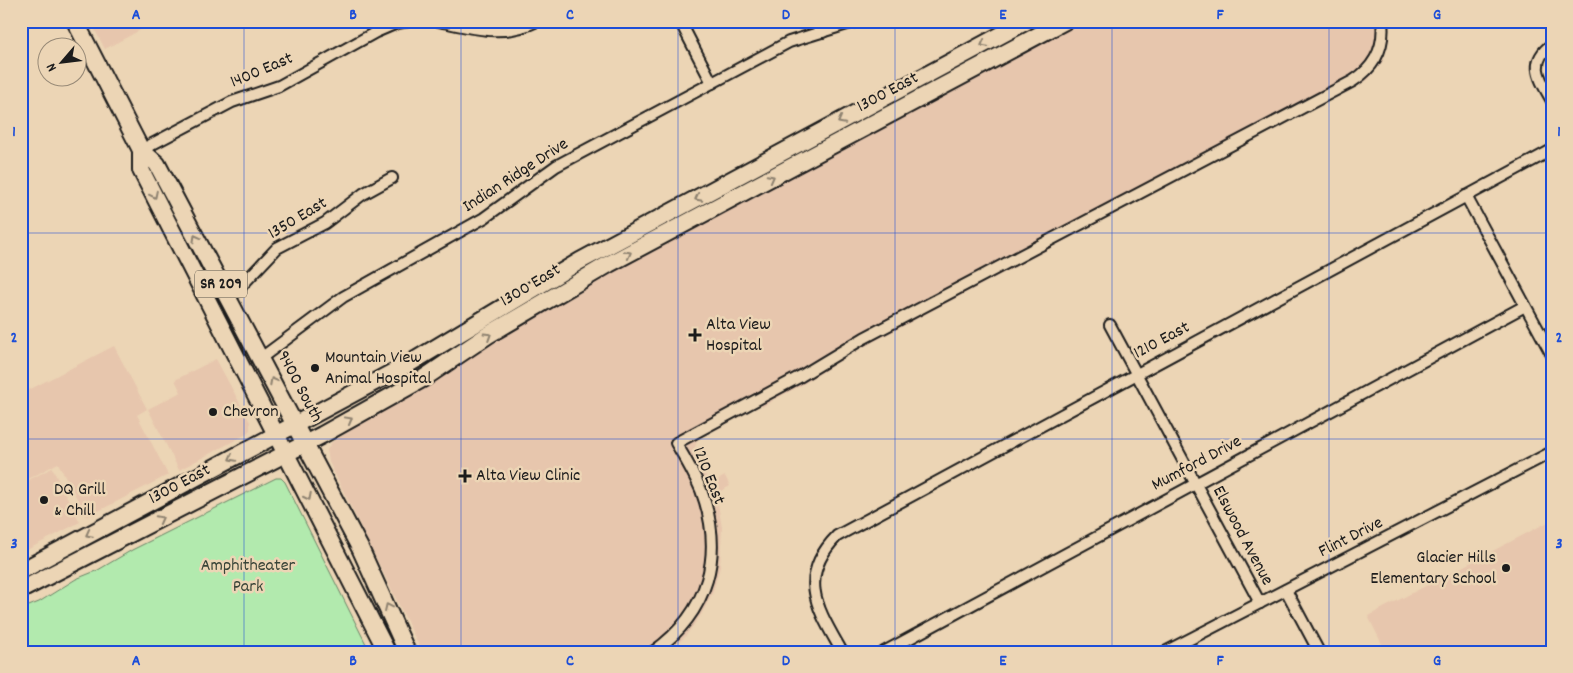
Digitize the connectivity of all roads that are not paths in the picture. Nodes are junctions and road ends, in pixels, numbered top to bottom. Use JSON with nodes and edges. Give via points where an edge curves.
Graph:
{"nodes":[{"id":1,"x":75,"y":21,"type":"edge"},
{"id":2,"x":409,"y":21,"type":"edge"},
{"id":3,"x":438,"y":21,"type":"edge"},
{"id":4,"x":537,"y":21,"type":"edge"},
{"id":5,"x":680,"y":21,"type":"edge"},
{"id":6,"x":818,"y":21,"type":"edge"},
{"id":7,"x":857,"y":21,"type":"edge"},
{"id":8,"x":1027,"y":21,"type":"edge"},
{"id":9,"x":1065,"y":21,"type":"edge"},
{"id":10,"x":1382,"y":21,"type":"edge"},
{"id":11,"x":823,"y":32,"type":"junction"},
{"id":12,"x":1552,"y":44,"type":"edge"},
{"id":13,"x":712,"y":83,"type":"junction"},
{"id":14,"x":1552,"y":101,"type":"edge"},
{"id":15,"x":141,"y":150,"type":"junction"},
{"id":16,"x":1552,"y":150,"type":"edge"},
{"id":17,"x":392,"y":178,"type":"dead end"},
{"id":18,"x":1466,"y":196,"type":"junction"},
{"id":19,"x":229,"y":299,"type":"junction"},
{"id":20,"x":1525,"y":306,"type":"junction"},
{"id":21,"x":1110,"y":325,"type":"dead end"},
{"id":22,"x":1552,"y":356,"type":"edge"},
{"id":23,"x":261,"y":358,"type":"junction"},
{"id":24,"x":1136,"y":374,"type":"junction"},
{"id":25,"x":296,"y":424,"type":"junction"},
{"id":26,"x":275,"y":435,"type":"junction"},
{"id":27,"x":306,"y":443,"type":"junction"},
{"id":28,"x":1552,"y":452,"type":"edge"},
{"id":29,"x":286,"y":454,"type":"junction"},
{"id":30,"x":1195,"y":484,"type":"junction"},
{"id":31,"x":21,"y":570,"type":"edge"},
{"id":32,"x":21,"y":590,"type":"edge"},
{"id":33,"x":1286,"y":590,"type":"junction"},
{"id":34,"x":1260,"y":603,"type":"junction"},
{"id":35,"x":387,"y":652,"type":"edge"},
{"id":36,"x":406,"y":652,"type":"edge"},
{"id":37,"x":653,"y":652,"type":"edge"},
{"id":38,"x":842,"y":652,"type":"edge"},
{"id":39,"x":884,"y":652,"type":"edge"},
{"id":40,"x":1165,"y":652,"type":"edge"},
{"id":41,"x":1318,"y":652,"type":"edge"}],
"edges":[{"from":1,"to":15,"type":"main road","name":"9400 South","number":"SR 209"},
{"from":2,"to":15,"type":"street","name":"1400 East","via":[[369,36],[279,86],[232,102]]},
{"from":3,"to":4,"type":"street","via":[[493,32]]},
{"from":5,"to":13,"type":"street"},
{"from":6,"to":11,"type":"street"},
{"from":7,"to":11,"type":"street","name":"Indian Ridge Drive"},
{"from":8,"to":25,"type":"main road","name":"1300 East","one_way":true,"via":[[580,261],[412,362]]},
{"from":27,"to":9,"type":"main road","name":"1300 East","one_way":true,"via":[[424,378],[488,335],[609,264]]},
{"from":10,"to":37,"type":"street","name":"1210 East","via":[[1378,55],[1353,81],[872,334],[801,376],[676,442],[702,494],[712,559],[696,608],[673,637]]},
{"from":11,"to":13,"type":"street","name":"Indian Ridge Drive","via":[[789,42]]},
{"from":12,"to":14,"type":"street","via":[[1538,58],[1538,69]]},
{"from":13,"to":23,"type":"street","name":"Indian Ridge Drive","via":[[544,174],[494,212],[343,297]]},
{"from":19,"to":15,"type":"main road","name":"9400 South","number":"SR 209","one_way":true,"via":[[157,164]]},
{"from":15,"to":26,"type":"main road","name":"9400 South","number":"SR 209","one_way":true,"via":[[141,170]]},
{"from":16,"to":18,"type":"street","name":"1210 East"},
{"from":17,"to":19,"type":"street","name":"1350 East","via":[[363,194],[325,223],[277,248]]},
{"from":18,"to":20,"type":"street"},
{"from":18,"to":24,"type":"street","name":"1210 East"},
{"from":19,"to":23,"type":"main road","name":"9400 South","number":"SR 209"},
{"from":20,"to":22,"type":"street"},
{"from":20,"to":30,"type":"street","name":"Mumford Drive"},
{"from":21,"to":24,"type":"street","name":"Elswood Avenue"},
{"from":25,"to":23,"type":"main road","name":"9400 South","number":"SR 209","one_way":true},
{"from":24,"to":30,"type":"street","name":"Elswood Avenue"},
{"from":24,"to":38,"type":"street","name":"1210 East","via":[[837,536],[820,559],[814,584],[816,604]]},
{"from":25,"to":26,"type":"main road","name":"1300 East"},
{"from":25,"to":27,"type":"main road","name":"9400 South","number":"SR 209"},
{"from":26,"to":29,"type":"main road","name":"9400 South","number":"SR 209"},
{"from":26,"to":31,"type":"main road","name":"1300 East","one_way":true},
{"from":27,"to":29,"type":"main road","name":"1300 East"},
{"from":36,"to":27,"type":"main road","name":"9400 South","number":"SR 209","one_way":true,"via":[[378,586]]},
{"from":28,"to":33,"type":"street","name":"Flint Drive"},
{"from":32,"to":29,"type":"main road","name":"1300 East","one_way":true},
{"from":29,"to":35,"type":"main road","name":"9400 South","number":"SR 209","one_way":true},
{"from":30,"to":34,"type":"street","name":"Elswood Avenue"},
{"from":30,"to":39,"type":"street","name":"Mumford Drive"},
{"from":33,"to":34,"type":"street","name":"Flint Drive"},
{"from":33,"to":41,"type":"street"},
{"from":34,"to":40,"type":"street","name":"Flint Drive"}]}
